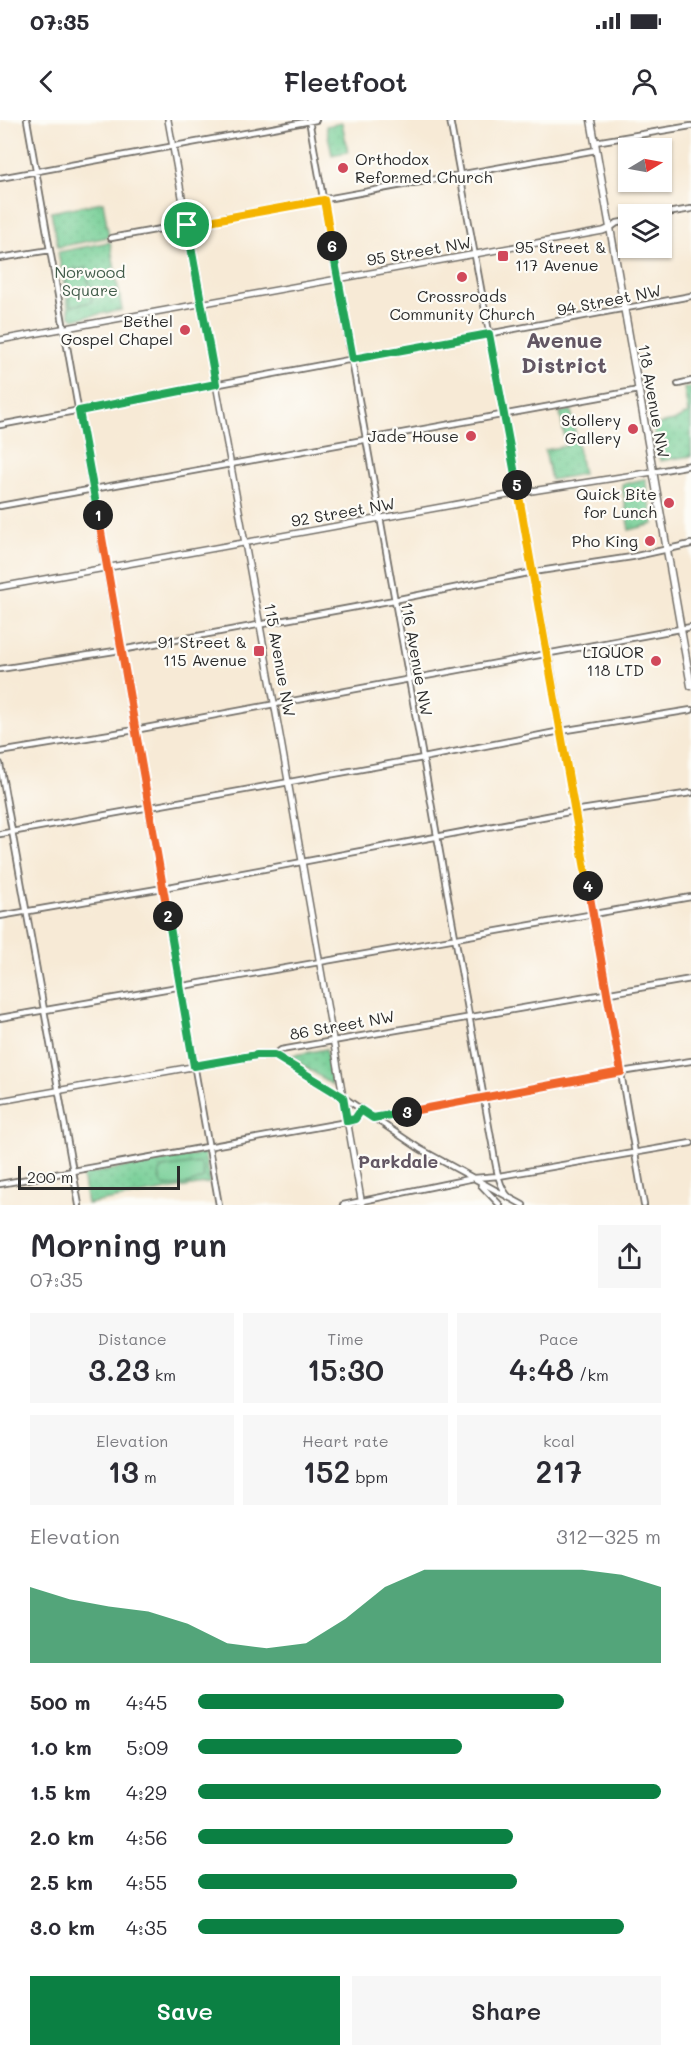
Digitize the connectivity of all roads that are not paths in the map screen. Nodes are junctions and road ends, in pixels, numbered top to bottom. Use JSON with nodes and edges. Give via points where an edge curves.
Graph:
{"nodes":[{"id":1,"x":27,"y":120,"type":"edge"},
{"id":2,"x":168,"y":120,"type":"edge"},
{"id":3,"x":312,"y":120,"type":"edge"},
{"id":4,"x":450,"y":120,"type":"edge"},
{"id":5,"x":591,"y":120,"type":"edge"},
{"id":6,"x":691,"y":126,"type":"edge"},
{"id":7,"x":172,"y":146,"type":"junction"},
{"id":8,"x":596,"y":146,"type":"junction"},
{"id":9,"x":36,"y":172,"type":"junction"},
{"id":10,"x":461,"y":175,"type":"junction"},
{"id":11,"x":0,"y":178,"type":"edge"},
{"id":12,"x":324,"y":200,"type":"junction"},
{"id":13,"x":691,"y":209,"type":"edge"},
{"id":14,"x":672,"y":212,"type":"edge"},
{"id":15,"x":618,"y":223,"type":"edge"},
{"id":16,"x":187,"y":225,"type":"junction"},
{"id":17,"x":610,"y":228,"type":"junction"},
{"id":18,"x":111,"y":238,"type":"dead end"},
{"id":19,"x":50,"y":250,"type":"junction"},
{"id":20,"x":475,"y":255,"type":"junction"},
{"id":21,"x":0,"y":258,"type":"edge"},
{"id":22,"x":338,"y":280,"type":"junction"},
{"id":23,"x":691,"y":296,"type":"edge"},
{"id":24,"x":201,"y":305,"type":"junction"},
{"id":25,"x":624,"y":309,"type":"junction"},
{"id":26,"x":64,"y":330,"type":"junction"},
{"id":27,"x":489,"y":334,"type":"junction"},
{"id":28,"x":0,"y":340,"type":"edge"},
{"id":29,"x":353,"y":359,"type":"junction"},
{"id":30,"x":691,"y":381,"type":"edge"},
{"id":31,"x":216,"y":384,"type":"junction"},
{"id":32,"x":678,"y":384,"type":"dead end"},
{"id":33,"x":639,"y":390,"type":"junction"},
{"id":34,"x":79,"y":411,"type":"junction"},
{"id":35,"x":504,"y":414,"type":"junction"},
{"id":36,"x":0,"y":425,"type":"edge"},
{"id":37,"x":367,"y":439,"type":"junction"},
{"id":38,"x":230,"y":464,"type":"junction"},
{"id":39,"x":691,"y":465,"type":"edge"},
{"id":40,"x":653,"y":472,"type":"junction"},
{"id":41,"x":93,"y":490,"type":"junction"},
{"id":42,"x":519,"y":493,"type":"junction"},
{"id":43,"x":0,"y":506,"type":"edge"},
{"id":44,"x":382,"y":519,"type":"junction"},
{"id":45,"x":245,"y":544,"type":"junction"},
{"id":46,"x":691,"y":544,"type":"edge"},
{"id":47,"x":667,"y":550,"type":"junction"},
{"id":48,"x":107,"y":569,"type":"junction"},
{"id":49,"x":533,"y":572,"type":"junction"},
{"id":50,"x":0,"y":587,"type":"edge"},
{"id":51,"x":394,"y":600,"type":"junction"},
{"id":52,"x":260,"y":624,"type":"junction"},
{"id":53,"x":691,"y":627,"type":"edge"},
{"id":54,"x":681,"y":629,"type":"junction"},
{"id":55,"x":121,"y":650,"type":"junction"},
{"id":56,"x":548,"y":653,"type":"junction"},
{"id":57,"x":0,"y":669,"type":"edge"},
{"id":58,"x":409,"y":680,"type":"junction"},
{"id":59,"x":691,"y":686,"type":"edge"},
{"id":60,"x":274,"y":704,"type":"junction"},
{"id":61,"x":691,"y":710,"type":"edge"},
{"id":62,"x":135,"y":730,"type":"junction"},
{"id":63,"x":561,"y":731,"type":"junction"},
{"id":64,"x":0,"y":752,"type":"edge"},
{"id":65,"x":423,"y":759,"type":"junction"},
{"id":66,"x":0,"y":764,"type":"edge"},
{"id":67,"x":288,"y":782,"type":"junction"},
{"id":68,"x":691,"y":793,"type":"edge"},
{"id":69,"x":149,"y":808,"type":"junction"},
{"id":70,"x":574,"y":811,"type":"junction"},
{"id":71,"x":12,"y":832,"type":"junction"},
{"id":72,"x":0,"y":834,"type":"edge"},
{"id":73,"x":437,"y":837,"type":"junction"},
{"id":74,"x":302,"y":862,"type":"junction"},
{"id":75,"x":163,"y":888,"type":"junction"},
{"id":76,"x":691,"y":897,"type":"edge"},
{"id":77,"x":26,"y":911,"type":"junction"},
{"id":78,"x":593,"y":914,"type":"junction"},
{"id":79,"x":0,"y":916,"type":"edge"},
{"id":80,"x":455,"y":939,"type":"junction"},
{"id":81,"x":319,"y":963,"type":"junction"},
{"id":82,"x":691,"y":979,"type":"edge"},
{"id":83,"x":180,"y":987,"type":"junction"},
{"id":84,"x":606,"y":993,"type":"junction"},
{"id":85,"x":44,"y":1010,"type":"junction"},
{"id":86,"x":470,"y":1017,"type":"junction"},
{"id":87,"x":0,"y":1018,"type":"edge"},
{"id":88,"x":333,"y":1041,"type":"junction"},
{"id":89,"x":274,"y":1055,"type":"junction"},
{"id":90,"x":691,"y":1061,"type":"edge"},
{"id":91,"x":194,"y":1066,"type":"junction"},
{"id":92,"x":621,"y":1072,"type":"junction"},
{"id":93,"x":58,"y":1090,"type":"junction"},
{"id":94,"x":343,"y":1097,"type":"junction"},
{"id":95,"x":484,"y":1098,"type":"junction"},
{"id":96,"x":0,"y":1101,"type":"edge"},
{"id":97,"x":361,"y":1110,"type":"junction"},
{"id":98,"x":373,"y":1118,"type":"junction"},
{"id":99,"x":347,"y":1121,"type":"junction"},
{"id":100,"x":691,"y":1143,"type":"edge"},
{"id":101,"x":208,"y":1147,"type":"junction"},
{"id":102,"x":635,"y":1152,"type":"junction"},
{"id":103,"x":72,"y":1170,"type":"junction"},
{"id":104,"x":499,"y":1176,"type":"junction"},
{"id":105,"x":474,"y":1179,"type":"junction"},
{"id":106,"x":0,"y":1184,"type":"edge"},
{"id":107,"x":510,"y":1198,"type":"junction"},
{"id":108,"x":361,"y":1203,"type":"edge"},
{"id":109,"x":79,"y":1205,"type":"edge"},
{"id":110,"x":219,"y":1205,"type":"edge"},
{"id":111,"x":343,"y":1205,"type":"edge"},
{"id":112,"x":500,"y":1205,"type":"edge"},
{"id":113,"x":523,"y":1205,"type":"edge"},
{"id":114,"x":644,"y":1205,"type":"edge"}],
"edges":[{"from":1,"to":9,"type":"street"},
{"from":2,"to":7,"type":"street","name":"115 Avenue NW"},
{"from":3,"to":7,"type":"street"},
{"from":3,"to":12,"type":"street","name":"116 Avenue NW"},
{"from":4,"to":10,"type":"street"},
{"from":5,"to":8,"type":"main road","name":"118 Avenue NW"},
{"from":6,"to":8,"type":"street"},
{"from":7,"to":9,"type":"street"},
{"from":7,"to":16,"type":"street","name":"115 Avenue NW"},
{"from":8,"to":10,"type":"street"},
{"from":8,"to":17,"type":"main road","name":"118 Avenue NW"},
{"from":9,"to":11,"type":"street"},
{"from":9,"to":19,"type":"street"},
{"from":10,"to":12,"type":"street"},
{"from":10,"to":20,"type":"street"},
{"from":12,"to":16,"type":"street"},
{"from":12,"to":22,"type":"street","name":"116 Avenue NW"},
{"from":13,"to":14,"type":"street"},
{"from":15,"to":17,"type":"street","name":"95 Street NW"},
{"from":16,"to":18,"type":"street"},
{"from":16,"to":24,"type":"street","name":"115 Avenue NW"},
{"from":17,"to":20,"type":"street","name":"95 Street NW"},
{"from":17,"to":25,"type":"main road","name":"118 Avenue NW"},
{"from":19,"to":21,"type":"street"},
{"from":19,"to":26,"type":"street"},
{"from":20,"to":22,"type":"street","name":"95 Street NW"},
{"from":20,"to":27,"type":"street"},
{"from":22,"to":24,"type":"street","name":"95 Street NW"},
{"from":22,"to":29,"type":"street","name":"116 Avenue NW"},
{"from":23,"to":25,"type":"street","name":"94 Street NW"},
{"from":24,"to":26,"type":"street","name":"95 Street NW"},
{"from":24,"to":31,"type":"street","name":"115 Avenue NW"},
{"from":25,"to":27,"type":"street","name":"94 Street NW"},
{"from":25,"to":33,"type":"main road","name":"118 Avenue NW"},
{"from":26,"to":28,"type":"street","name":"95 Street NW"},
{"from":26,"to":34,"type":"street"},
{"from":27,"to":29,"type":"street","name":"94 Street NW"},
{"from":27,"to":35,"type":"street"},
{"from":29,"to":31,"type":"street","name":"94 Street NW"},
{"from":29,"to":37,"type":"street","name":"116 Avenue NW"},
{"from":30,"to":32,"type":"street"},
{"from":31,"to":34,"type":"street","name":"94 Street NW"},
{"from":31,"to":38,"type":"street","name":"115 Avenue NW"},
{"from":33,"to":35,"type":"street"},
{"from":33,"to":40,"type":"main road","name":"118 Avenue NW"},
{"from":34,"to":36,"type":"street","name":"94 Street NW"},
{"from":34,"to":41,"type":"street"},
{"from":35,"to":37,"type":"street"},
{"from":35,"to":42,"type":"street"},
{"from":37,"to":38,"type":"street"},
{"from":37,"to":44,"type":"street","name":"116 Avenue NW"},
{"from":38,"to":41,"type":"street"},
{"from":38,"to":45,"type":"street","name":"115 Avenue NW"},
{"from":39,"to":40,"type":"street","name":"92 Street NW"},
{"from":40,"to":42,"type":"street","name":"92 Street NW"},
{"from":40,"to":47,"type":"main road","name":"118 Avenue NW"},
{"from":41,"to":43,"type":"street"},
{"from":41,"to":48,"type":"street"},
{"from":42,"to":44,"type":"street","name":"92 Street NW"},
{"from":42,"to":49,"type":"street"},
{"from":44,"to":45,"type":"street","name":"92 Street NW"},
{"from":44,"to":51,"type":"street","name":"116 Avenue NW"},
{"from":45,"to":48,"type":"street","name":"92 Street NW"},
{"from":45,"to":52,"type":"street","name":"115 Avenue NW"},
{"from":46,"to":47,"type":"street"},
{"from":47,"to":49,"type":"street"},
{"from":47,"to":54,"type":"main road","name":"118 Avenue NW"},
{"from":48,"to":50,"type":"street","name":"92 Street NW"},
{"from":48,"to":55,"type":"street"},
{"from":49,"to":51,"type":"street"},
{"from":49,"to":56,"type":"street"},
{"from":51,"to":52,"type":"street"},
{"from":51,"to":58,"type":"street","name":"116 Avenue NW"},
{"from":52,"to":55,"type":"street"},
{"from":52,"to":60,"type":"street","name":"115 Avenue NW"},
{"from":53,"to":54,"type":"street"},
{"from":54,"to":56,"type":"street"},
{"from":54,"to":59,"type":"main road","name":"118 Avenue NW"},
{"from":55,"to":57,"type":"street"},
{"from":55,"to":62,"type":"street"},
{"from":56,"to":58,"type":"street"},
{"from":56,"to":63,"type":"street"},
{"from":58,"to":60,"type":"street"},
{"from":58,"to":65,"type":"street","name":"116 Avenue NW"},
{"from":60,"to":62,"type":"street"},
{"from":60,"to":67,"type":"street","name":"115 Avenue NW"},
{"from":61,"to":63,"type":"street"},
{"from":62,"to":64,"type":"street"},
{"from":62,"to":69,"type":"street"},
{"from":63,"to":65,"type":"street"},
{"from":63,"to":70,"type":"street"},
{"from":65,"to":67,"type":"street"},
{"from":65,"to":73,"type":"street","name":"116 Avenue NW"},
{"from":66,"to":71,"type":"street"},
{"from":67,"to":69,"type":"street"},
{"from":67,"to":74,"type":"street","name":"115 Avenue NW"},
{"from":68,"to":70,"type":"street"},
{"from":69,"to":71,"type":"street"},
{"from":69,"to":75,"type":"street"},
{"from":70,"to":73,"type":"street"},
{"from":70,"to":78,"type":"street"},
{"from":71,"to":72,"type":"street"},
{"from":71,"to":77,"type":"street"},
{"from":73,"to":74,"type":"street"},
{"from":73,"to":80,"type":"street","name":"116 Avenue NW"},
{"from":74,"to":75,"type":"street"},
{"from":74,"to":81,"type":"street","name":"115 Avenue NW"},
{"from":75,"to":77,"type":"street"},
{"from":75,"to":83,"type":"street"},
{"from":76,"to":78,"type":"street"},
{"from":77,"to":79,"type":"street"},
{"from":77,"to":85,"type":"street"},
{"from":78,"to":80,"type":"street"},
{"from":78,"to":84,"type":"street"},
{"from":80,"to":81,"type":"street"},
{"from":80,"to":86,"type":"street","name":"116 Avenue NW"},
{"from":81,"to":83,"type":"street"},
{"from":81,"to":88,"type":"street","name":"115 Avenue NW"},
{"from":82,"to":84,"type":"street","name":"86 Street NW"},
{"from":83,"to":85,"type":"street"},
{"from":83,"to":91,"type":"street"},
{"from":84,"to":86,"type":"street","name":"86 Street NW"},
{"from":84,"to":92,"type":"street"},
{"from":85,"to":87,"type":"street"},
{"from":85,"to":93,"type":"street"},
{"from":86,"to":88,"type":"street","name":"86 Street NW"},
{"from":86,"to":95,"type":"street","name":"116 Avenue NW"},
{"from":88,"to":89,"type":"street","name":"86 Street NW","via":[[281,1050]]},
{"from":88,"to":94,"type":"street","name":"115 Avenue NW"},
{"from":89,"to":91,"type":"street","name":"86 Street NW"},
{"from":89,"to":94,"type":"street"},
{"from":90,"to":92,"type":"street"},
{"from":91,"to":93,"type":"street","name":"86 Street NW"},
{"from":91,"to":101,"type":"street"},
{"from":92,"to":95,"type":"street"},
{"from":92,"to":102,"type":"street"},
{"from":93,"to":96,"type":"street","name":"86 Street NW"},
{"from":93,"to":103,"type":"street"},
{"from":94,"to":97,"type":"street"},
{"from":94,"to":99,"type":"street","name":"115 Avenue NW"},
{"from":95,"to":98,"type":"street"},
{"from":95,"to":104,"type":"street","name":"116 Avenue NW"},
{"from":97,"to":98,"type":"street"},
{"from":97,"to":99,"type":"street","via":[[355,1119]]},
{"from":98,"to":105,"type":"street"},
{"from":99,"to":101,"type":"street"},
{"from":99,"to":108,"type":"street","name":"115 Avenue NW"},
{"from":100,"to":102,"type":"street"},
{"from":101,"to":103,"type":"street"},
{"from":101,"to":110,"type":"street"},
{"from":102,"to":104,"type":"street"},
{"from":102,"to":114,"type":"street"},
{"from":103,"to":106,"type":"street"},
{"from":103,"to":109,"type":"street"},
{"from":104,"to":105,"type":"street"},
{"from":104,"to":107,"type":"street","name":"116 Avenue NW","via":[[503,1192]]},
{"from":105,"to":107,"type":"street"},
{"from":105,"to":108,"type":"street"},
{"from":105,"to":112,"type":"street"},
{"from":107,"to":113,"type":"street"},
{"from":108,"to":111,"type":"street"}]}
